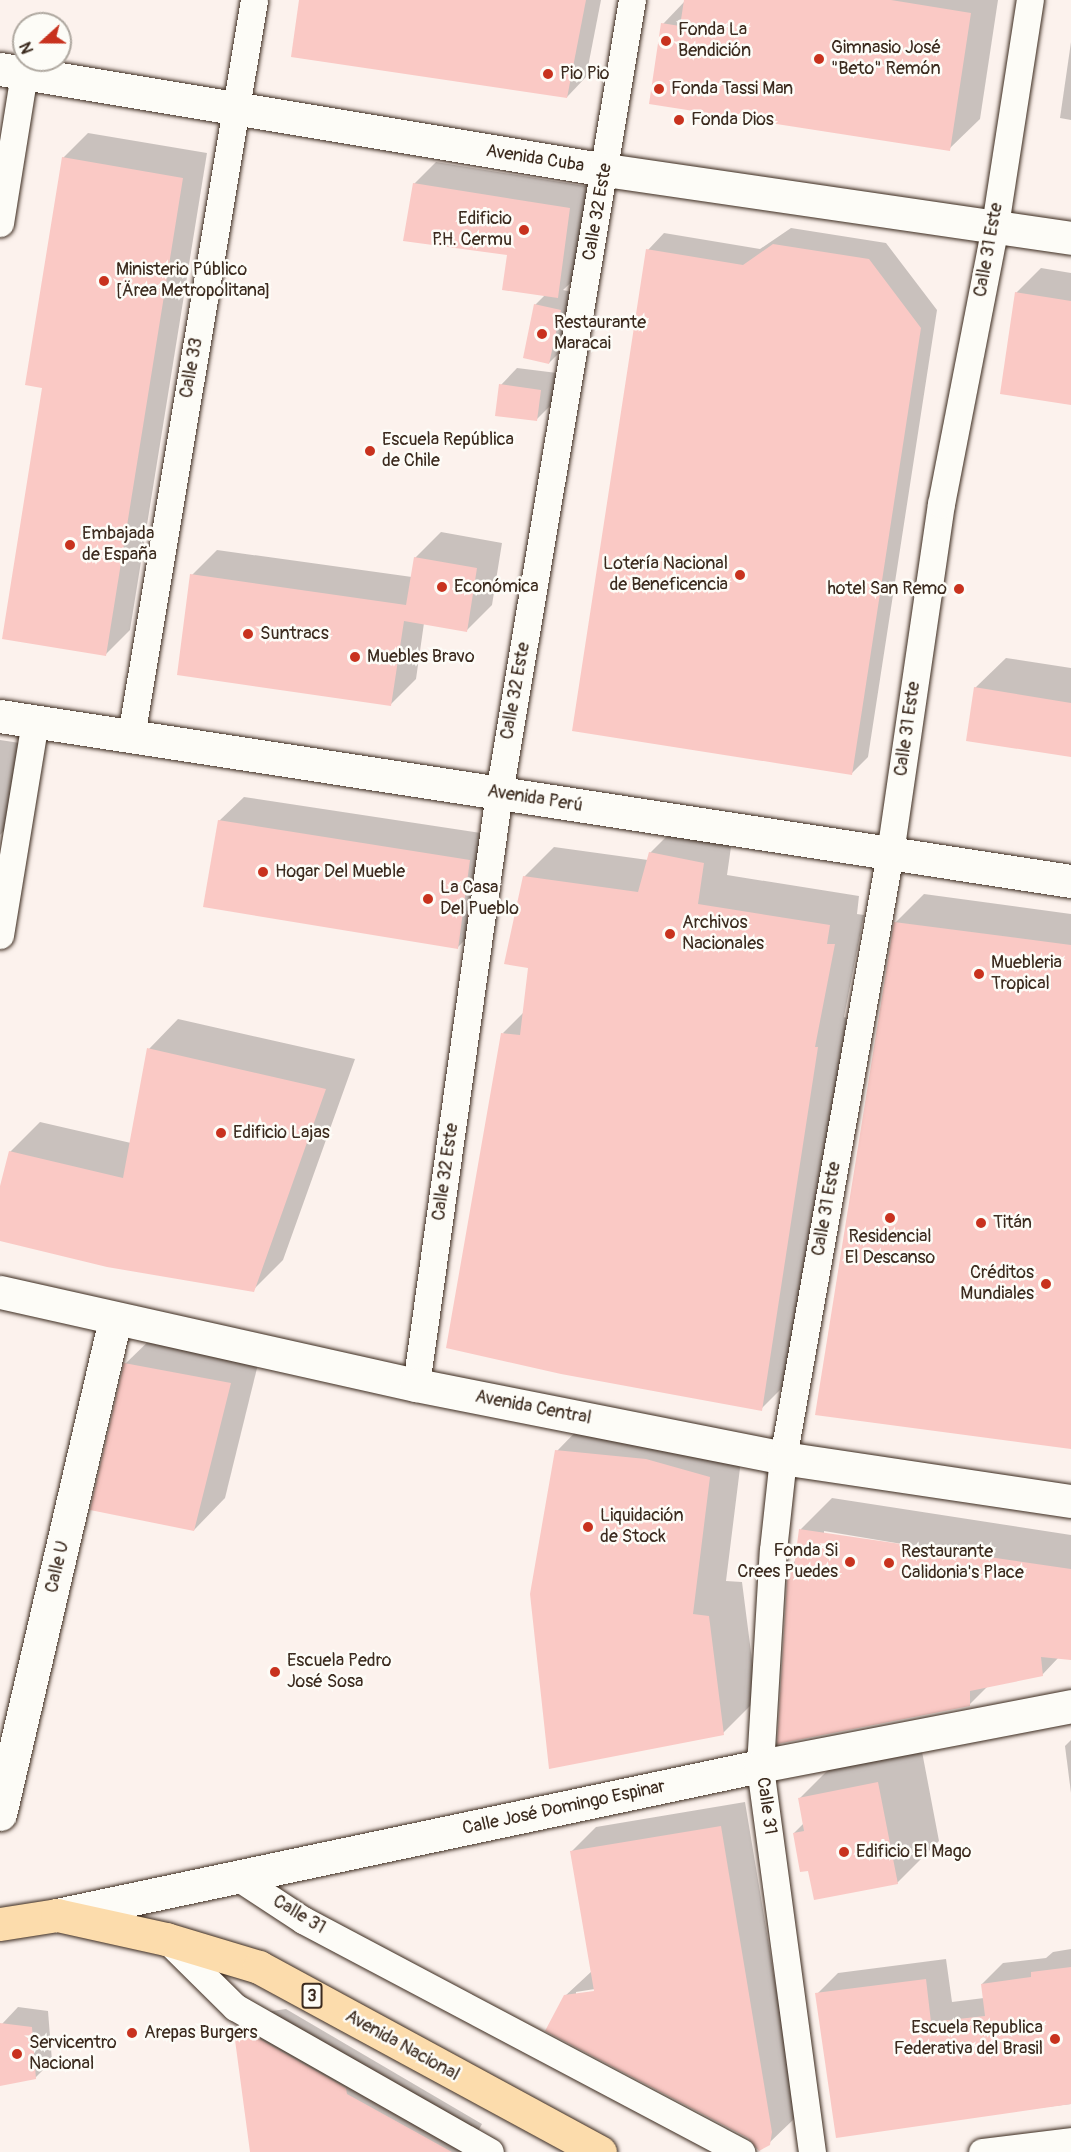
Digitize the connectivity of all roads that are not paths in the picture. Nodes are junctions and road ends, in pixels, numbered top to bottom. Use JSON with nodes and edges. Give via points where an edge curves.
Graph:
{"nodes":[{"id":1,"x":254,"y":0,"type":"edge"},
{"id":2,"x":632,"y":0,"type":"edge"},
{"id":3,"x":1030,"y":0,"type":"edge"},
{"id":4,"x":12,"y":71,"type":"edge"},
{"id":5,"x":18,"y":72,"type":"edge"},
{"id":6,"x":236,"y":110,"type":"junction"},
{"id":7,"x":606,"y":170,"type":"junction"},
{"id":8,"x":0,"y":223,"type":"edge"},
{"id":9,"x":995,"y":225,"type":"junction"},
{"id":10,"x":1071,"y":238,"type":"edge"},
{"id":11,"x":0,"y":716,"type":"edge"},
{"id":12,"x":34,"y":722,"type":"junction"},
{"id":13,"x":130,"y":736,"type":"junction"},
{"id":14,"x":499,"y":793,"type":"junction"},
{"id":15,"x":890,"y":854,"type":"junction"},
{"id":16,"x":1071,"y":881,"type":"edge"},
{"id":17,"x":0,"y":935,"type":"edge"},
{"id":18,"x":0,"y":1292,"type":"edge"},
{"id":19,"x":115,"y":1319,"type":"junction"},
{"id":20,"x":416,"y":1385,"type":"junction"},
{"id":21,"x":783,"y":1458,"type":"junction"},
{"id":22,"x":1071,"y":1501,"type":"edge"},
{"id":23,"x":1071,"y":1706,"type":"edge"},
{"id":24,"x":760,"y":1766,"type":"junction"},
{"id":25,"x":0,"y":1814,"type":"edge"},
{"id":26,"x":239,"y":1878,"type":"junction"},
{"id":27,"x":57,"y":1915,"type":"junction"},
{"id":28,"x":0,"y":1924,"type":"edge"},
{"id":29,"x":166,"y":1939,"type":"junction"},
{"id":30,"x":1071,"y":2141,"type":"edge"},
{"id":31,"x":490,"y":2152,"type":"edge"},
{"id":32,"x":600,"y":2152,"type":"edge"},
{"id":33,"x":741,"y":2152,"type":"edge"},
{"id":34,"x":812,"y":2152,"type":"edge"},
{"id":35,"x":982,"y":2152,"type":"edge"}],
"edges":[{"from":1,"to":6,"type":"street","name":"Calle 33"},
{"from":2,"to":7,"type":"street","name":"Calle 32 Este"},
{"from":3,"to":9,"type":"street","name":"Calle 31 Este"},
{"from":4,"to":8,"type":"street"},
{"from":5,"to":6,"type":"street","name":"Avenida Cuba"},
{"from":6,"to":7,"type":"street","name":"Avenida Cuba"},
{"from":6,"to":13,"type":"street","name":"Calle 33"},
{"from":7,"to":9,"type":"street","name":"Avenida Cuba"},
{"from":7,"to":14,"type":"street","name":"Calle 32 Este"},
{"from":9,"to":10,"type":"street","name":"Avenida Cuba"},
{"from":9,"to":15,"type":"street","name":"Calle 31 Este","via":[[941,504]]},
{"from":11,"to":12,"type":"street","name":"Avenida Perú"},
{"from":12,"to":13,"type":"street","name":"Avenida Perú"},
{"from":12,"to":17,"type":"street"},
{"from":13,"to":14,"type":"street","name":"Avenida Perú"},
{"from":14,"to":15,"type":"street","name":"Avenida Perú"},
{"from":14,"to":20,"type":"street","name":"Calle 32 Este"},
{"from":15,"to":16,"type":"street","name":"Avenida Perú"},
{"from":15,"to":21,"type":"street","name":"Calle 31 Este"},
{"from":18,"to":19,"type":"street","name":"Avenida Central"},
{"from":19,"to":20,"type":"street","name":"Avenida Central"},
{"from":19,"to":25,"type":"street","name":"Calle U"},
{"from":20,"to":21,"type":"street","name":"Avenida Central"},
{"from":21,"to":22,"type":"street","name":"Avenida Central"},
{"from":21,"to":24,"type":"street","name":"Calle 31"},
{"from":23,"to":24,"type":"street","name":"Calle José Domingo Espinar"},
{"from":24,"to":26,"type":"street","name":"Calle José Domingo Espinar"},
{"from":24,"to":34,"type":"street","name":"Calle 31"},
{"from":26,"to":27,"type":"street","name":"Calle José Domingo Espinar"},
{"from":26,"to":33,"type":"street","name":"Calle 31","via":[[303,1920]]},
{"from":27,"to":28,"type":"main road","name":"Avenida Nacional","number":"3"},
{"from":27,"to":29,"type":"main road","name":"Avenida Nacional","number":"3"},
{"from":29,"to":31,"type":"street","via":[[235,2007]]},
{"from":29,"to":32,"type":"main road","name":"Avenida Nacional","number":"3","via":[[259,1967]]},
{"from":30,"to":35,"type":"street"}]}
